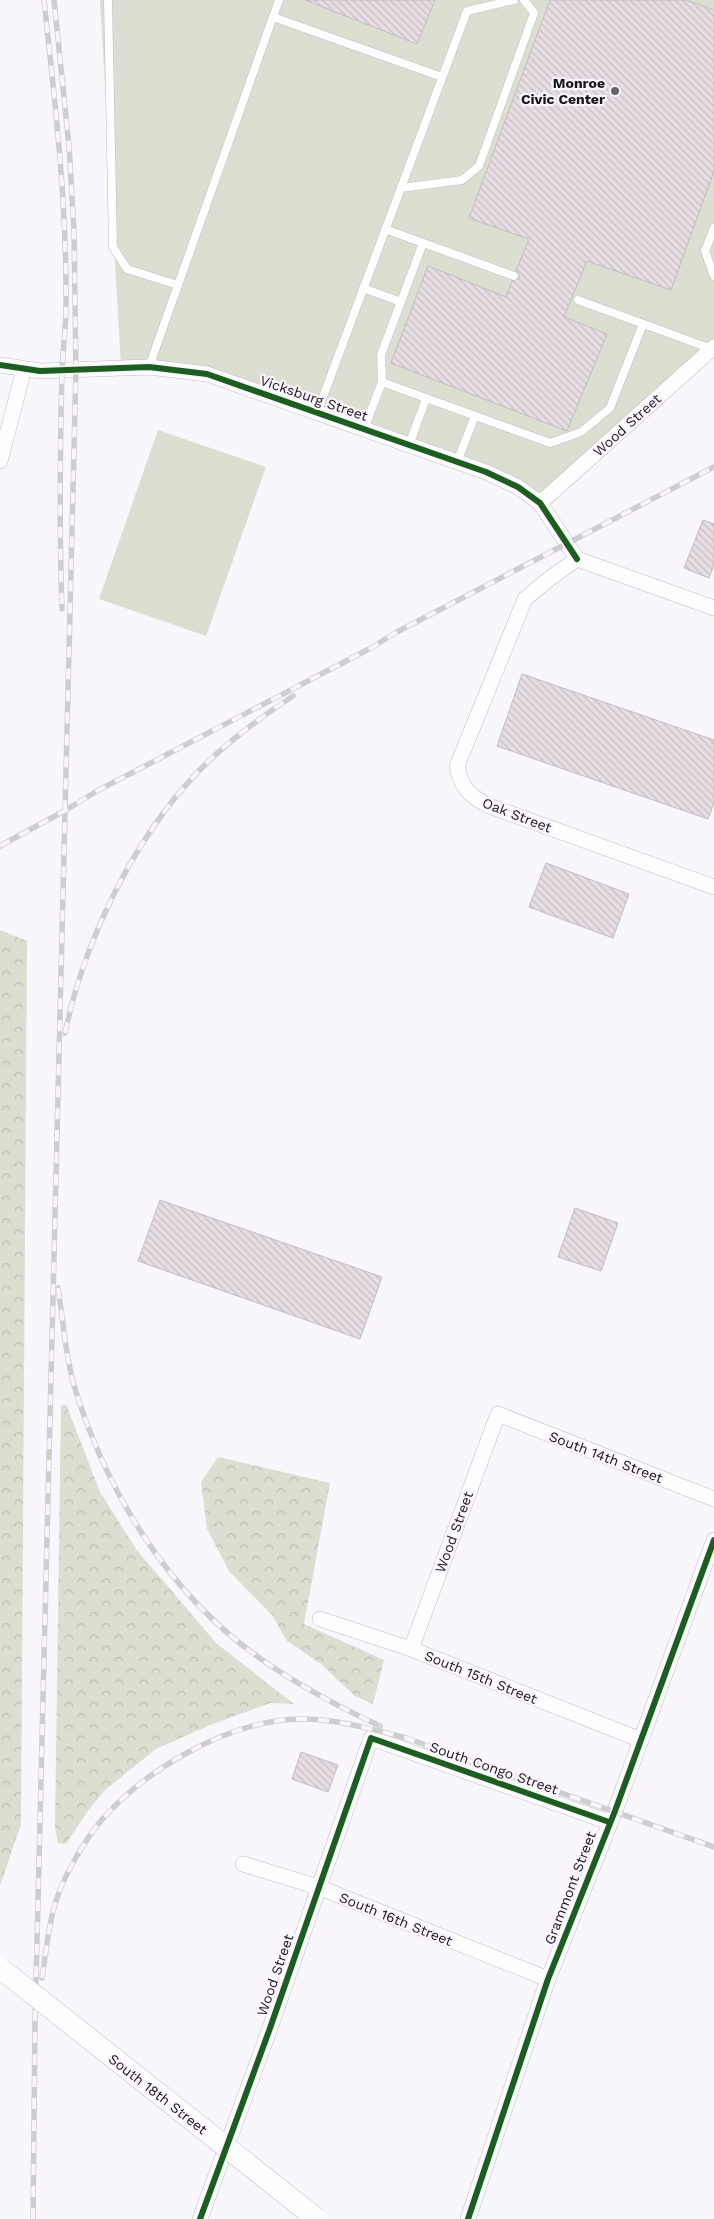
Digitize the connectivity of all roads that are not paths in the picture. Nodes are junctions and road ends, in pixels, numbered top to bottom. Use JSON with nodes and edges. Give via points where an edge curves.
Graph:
{"nodes":[{"id":1,"x":108,"y":0,"type":"edge"},
{"id":2,"x":279,"y":0,"type":"edge"},
{"id":3,"x":514,"y":0,"type":"edge"},
{"id":4,"x":524,"y":0,"type":"edge"},
{"id":5,"x":273,"y":17,"type":"junction"},
{"id":6,"x":442,"y":77,"type":"junction"},
{"id":7,"x":401,"y":188,"type":"junction"},
{"id":8,"x":714,"y":228,"type":"edge"},
{"id":9,"x":385,"y":229,"type":"junction"},
{"id":10,"x":424,"y":243,"type":"junction"},
{"id":11,"x":514,"y":276,"type":"dead end"},
{"id":12,"x":714,"y":276,"type":"edge"},
{"id":13,"x":178,"y":285,"type":"junction"},
{"id":14,"x":364,"y":288,"type":"junction"},
{"id":15,"x":578,"y":300,"type":"dead end"},
{"id":16,"x":401,"y":302,"type":"junction"},
{"id":17,"x":643,"y":324,"type":"junction"},
{"id":18,"x":713,"y":348,"type":"edge"},
{"id":19,"x":0,"y":365,"type":"edge"},
{"id":20,"x":149,"y":366,"type":"junction"},
{"id":21,"x":24,"y":369,"type":"junction"},
{"id":22,"x":382,"y":382,"type":"junction"},
{"id":23,"x":426,"y":398,"type":"junction"},
{"id":24,"x":317,"y":412,"type":"junction"},
{"id":25,"x":475,"y":416,"type":"junction"},
{"id":26,"x":364,"y":429,"type":"junction"},
{"id":27,"x":409,"y":445,"type":"junction"},
{"id":28,"x":0,"y":461,"type":"edge"},
{"id":29,"x":457,"y":462,"type":"junction"},
{"id":30,"x":540,"y":504,"type":"junction"},
{"id":31,"x":577,"y":559,"type":"junction"},
{"id":32,"x":714,"y":608,"type":"edge"},
{"id":33,"x":714,"y":887,"type":"edge"},
{"id":34,"x":498,"y":1414,"type":"joint"},
{"id":35,"x":714,"y":1499,"type":"edge"},
{"id":36,"x":714,"y":1540,"type":"edge"},
{"id":37,"x":320,"y":1619,"type":"dead end"},
{"id":38,"x":411,"y":1649,"type":"junction"},
{"id":39,"x":371,"y":1738,"type":"joint"},
{"id":40,"x":641,"y":1740,"type":"junction"},
{"id":41,"x":609,"y":1822,"type":"junction"},
{"id":42,"x":243,"y":1864,"type":"dead end"},
{"id":43,"x":318,"y":1887,"type":"junction"},
{"id":44,"x":0,"y":1968,"type":"edge"},
{"id":45,"x":548,"y":1979,"type":"junction"},
{"id":46,"x":200,"y":2219,"type":"edge"},
{"id":47,"x":317,"y":2219,"type":"edge"},
{"id":48,"x":468,"y":2219,"type":"edge"}],
"edges":[{"from":1,"to":13,"type":"lane","via":[[113,247],[127,269]]},
{"from":2,"to":5,"type":"lane"},
{"from":3,"to":6,"type":"lane","via":[[467,11]]},
{"from":4,"to":7,"type":"lane","via":[[534,13],[479,166],[462,180]]},
{"from":5,"to":6,"type":"lane"},
{"from":5,"to":13,"type":"lane"},
{"from":6,"to":7,"type":"lane"},
{"from":7,"to":9,"type":"lane"},
{"from":8,"to":12,"type":"lane","via":[[705,251]]},
{"from":9,"to":10,"type":"lane"},
{"from":9,"to":14,"type":"lane"},
{"from":10,"to":11,"type":"lane"},
{"from":10,"to":16,"type":"lane"},
{"from":13,"to":20,"type":"lane"},
{"from":14,"to":16,"type":"lane"},
{"from":14,"to":24,"type":"lane"},
{"from":15,"to":17,"type":"lane"},
{"from":16,"to":22,"type":"lane","via":[[381,355]]},
{"from":17,"to":18,"type":"lane"},
{"from":17,"to":25,"type":"lane","via":[[610,408],[582,432],[550,443]]},
{"from":18,"to":30,"type":"street","name":"Wood Street"},
{"from":19,"to":21,"type":"street","name":"Vicksburg Street"},
{"from":20,"to":21,"type":"street","name":"Vicksburg Street","via":[[40,372]]},
{"from":20,"to":24,"type":"street","name":"Vicksburg Street","via":[[207,374]]},
{"from":21,"to":28,"type":"street"},
{"from":22,"to":23,"type":"lane"},
{"from":22,"to":26,"type":"lane"},
{"from":23,"to":25,"type":"lane"},
{"from":23,"to":27,"type":"lane"},
{"from":24,"to":26,"type":"street","name":"Vicksburg Street"},
{"from":25,"to":29,"type":"lane"},
{"from":26,"to":27,"type":"street","name":"Vicksburg Street"},
{"from":27,"to":29,"type":"street","name":"Vicksburg Street"},
{"from":29,"to":30,"type":"street","name":"Vicksburg Street","via":[[518,487]]},
{"from":30,"to":31,"type":"street","name":"Vicksburg Street"},
{"from":31,"to":32,"type":"street"},
{"from":31,"to":33,"type":"street","name":"Oak Street","via":[[525,599],[457,766],[460,781],[473,798],[489,806]]},
{"from":34,"to":35,"type":"street","name":"South 14th Street"},
{"from":34,"to":38,"type":"street","name":"Wood Street"},
{"from":36,"to":40,"type":"street","name":"Grammont Street"},
{"from":37,"to":38,"type":"street","name":"South 15th Street"},
{"from":38,"to":40,"type":"street","name":"South 15th Street"},
{"from":39,"to":41,"type":"street","name":"South Congo Street"},
{"from":39,"to":43,"type":"street","name":"Wood Street"},
{"from":40,"to":41,"type":"street","name":"Grammont Street"},
{"from":41,"to":45,"type":"street","name":"Grammont Street"},
{"from":42,"to":43,"type":"street","name":"South 16th Street"},
{"from":43,"to":45,"type":"street","name":"South 16th Street"},
{"from":43,"to":46,"type":"street","name":"Wood Street"},
{"from":44,"to":47,"type":"main road","name":"South 18th Street","bridge":true},
{"from":45,"to":48,"type":"street","name":"Grammont Street"}]}
